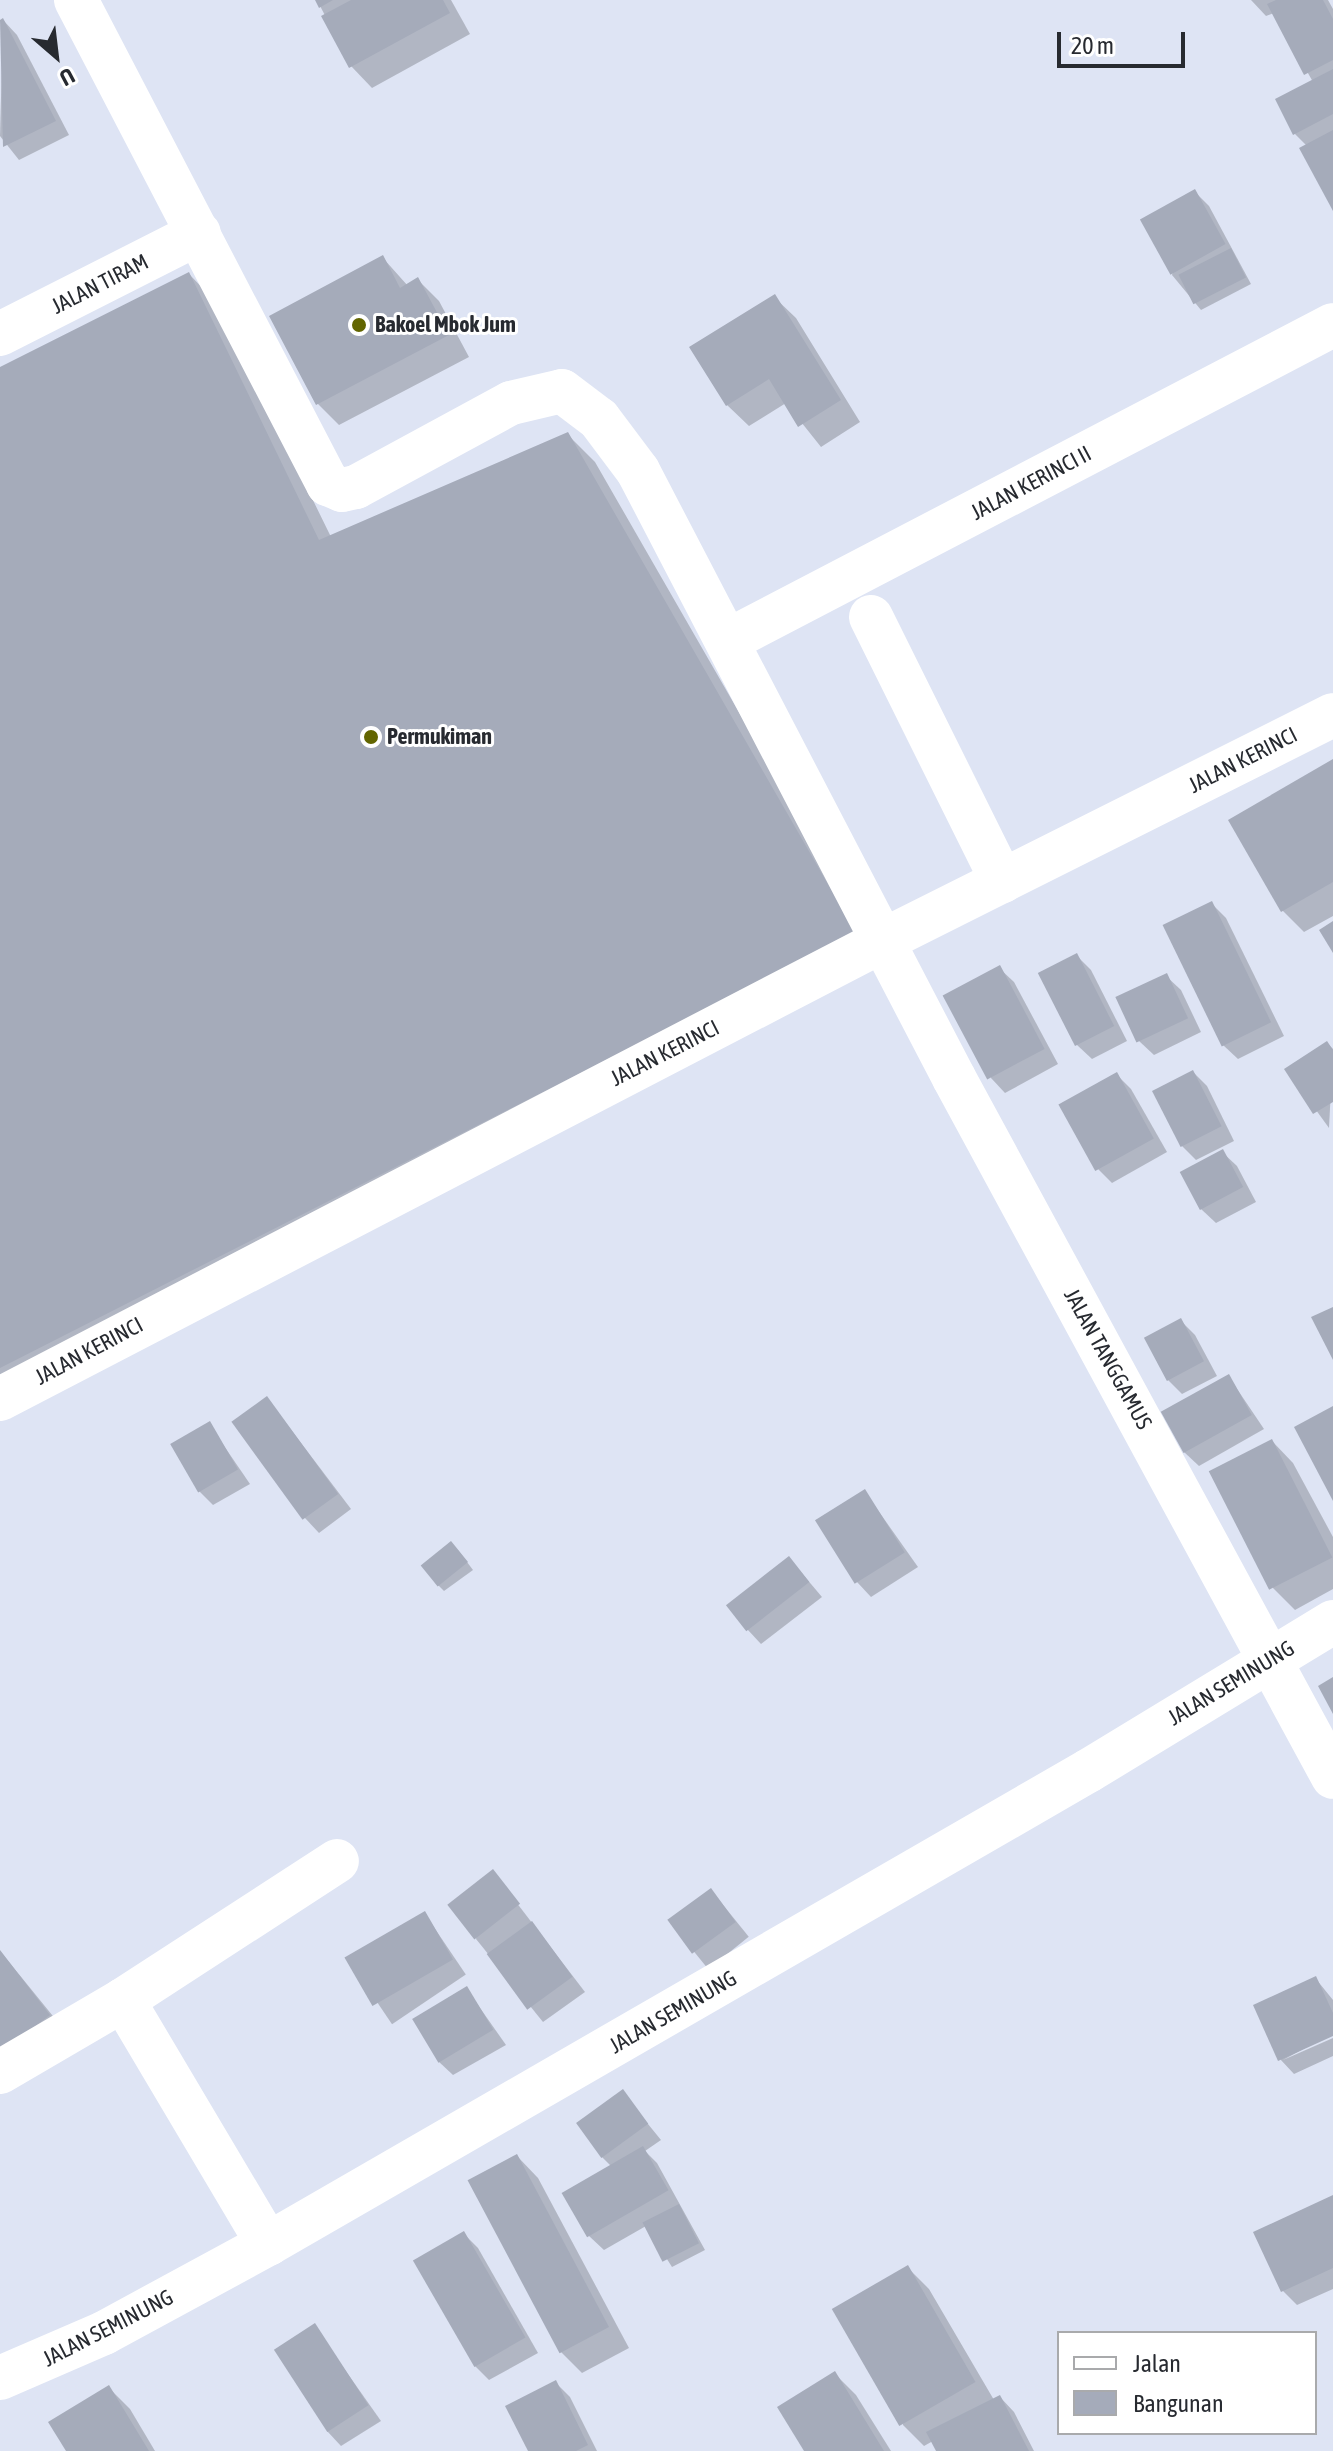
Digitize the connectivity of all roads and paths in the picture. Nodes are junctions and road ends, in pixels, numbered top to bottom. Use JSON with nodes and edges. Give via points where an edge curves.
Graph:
{"nodes":[{"id":1,"x":76,"y":0,"type":"edge"},
{"id":2,"x":199,"y":233,"type":"junction"},
{"id":3,"x":1333,"y":325,"type":"edge"},
{"id":4,"x":0,"y":334,"type":"edge"},
{"id":5,"x":871,"y":617,"type":"dead end"},
{"id":6,"x":729,"y":640,"type":"junction"},
{"id":7,"x":1333,"y":715,"type":"edge"},
{"id":8,"x":1002,"y":881,"type":"junction"},
{"id":9,"x":882,"y":941,"type":"junction"},
{"id":10,"x":0,"y":1399,"type":"edge"},
{"id":11,"x":1333,"y":1622,"type":"edge"},
{"id":12,"x":1272,"y":1658,"type":"junction"},
{"id":13,"x":1333,"y":1777,"type":"edge"},
{"id":14,"x":337,"y":1861,"type":"dead end"},
{"id":15,"x":123,"y":2000,"type":"junction"},
{"id":16,"x":0,"y":2072,"type":"edge"},
{"id":17,"x":268,"y":2244,"type":"junction"},
{"id":18,"x":0,"y":2378,"type":"edge"}],
"edges":[{"from":1,"to":2,"type":"street"},
{"from":2,"to":4,"type":"street","name":"JALAN TIRAM"},
{"from":2,"to":6,"type":"street","name":"JALAN TANGGAMUS","via":[[328,484],[342,490],[356,487],[511,403],[562,391],[599,419],[638,471]]},
{"from":3,"to":6,"type":"street","name":"JALAN KERINCI II"},
{"from":5,"to":8,"type":"street"},
{"from":6,"to":9,"type":"street","name":"JALAN TANGGAMUS"},
{"from":7,"to":8,"type":"street","name":"JALAN KERINCI"},
{"from":8,"to":9,"type":"street","name":"JALAN KERINCI"},
{"from":9,"to":10,"type":"street","name":"JALAN KERINCI"},
{"from":9,"to":12,"type":"street","name":"JALAN TANGGAMUS"},
{"from":11,"to":12,"type":"street","name":"JALAN SEMINUNG"},
{"from":12,"to":13,"type":"street","name":"JALAN TANGGAMUS"},
{"from":12,"to":17,"type":"street","name":"JALAN SEMINUNG","via":[[1061,1787]]},
{"from":14,"to":15,"type":"street"},
{"from":15,"to":16,"type":"street"},
{"from":15,"to":17,"type":"street"},
{"from":17,"to":18,"type":"street","name":"JALAN SEMINUNG","via":[[104,2333]]}]}
